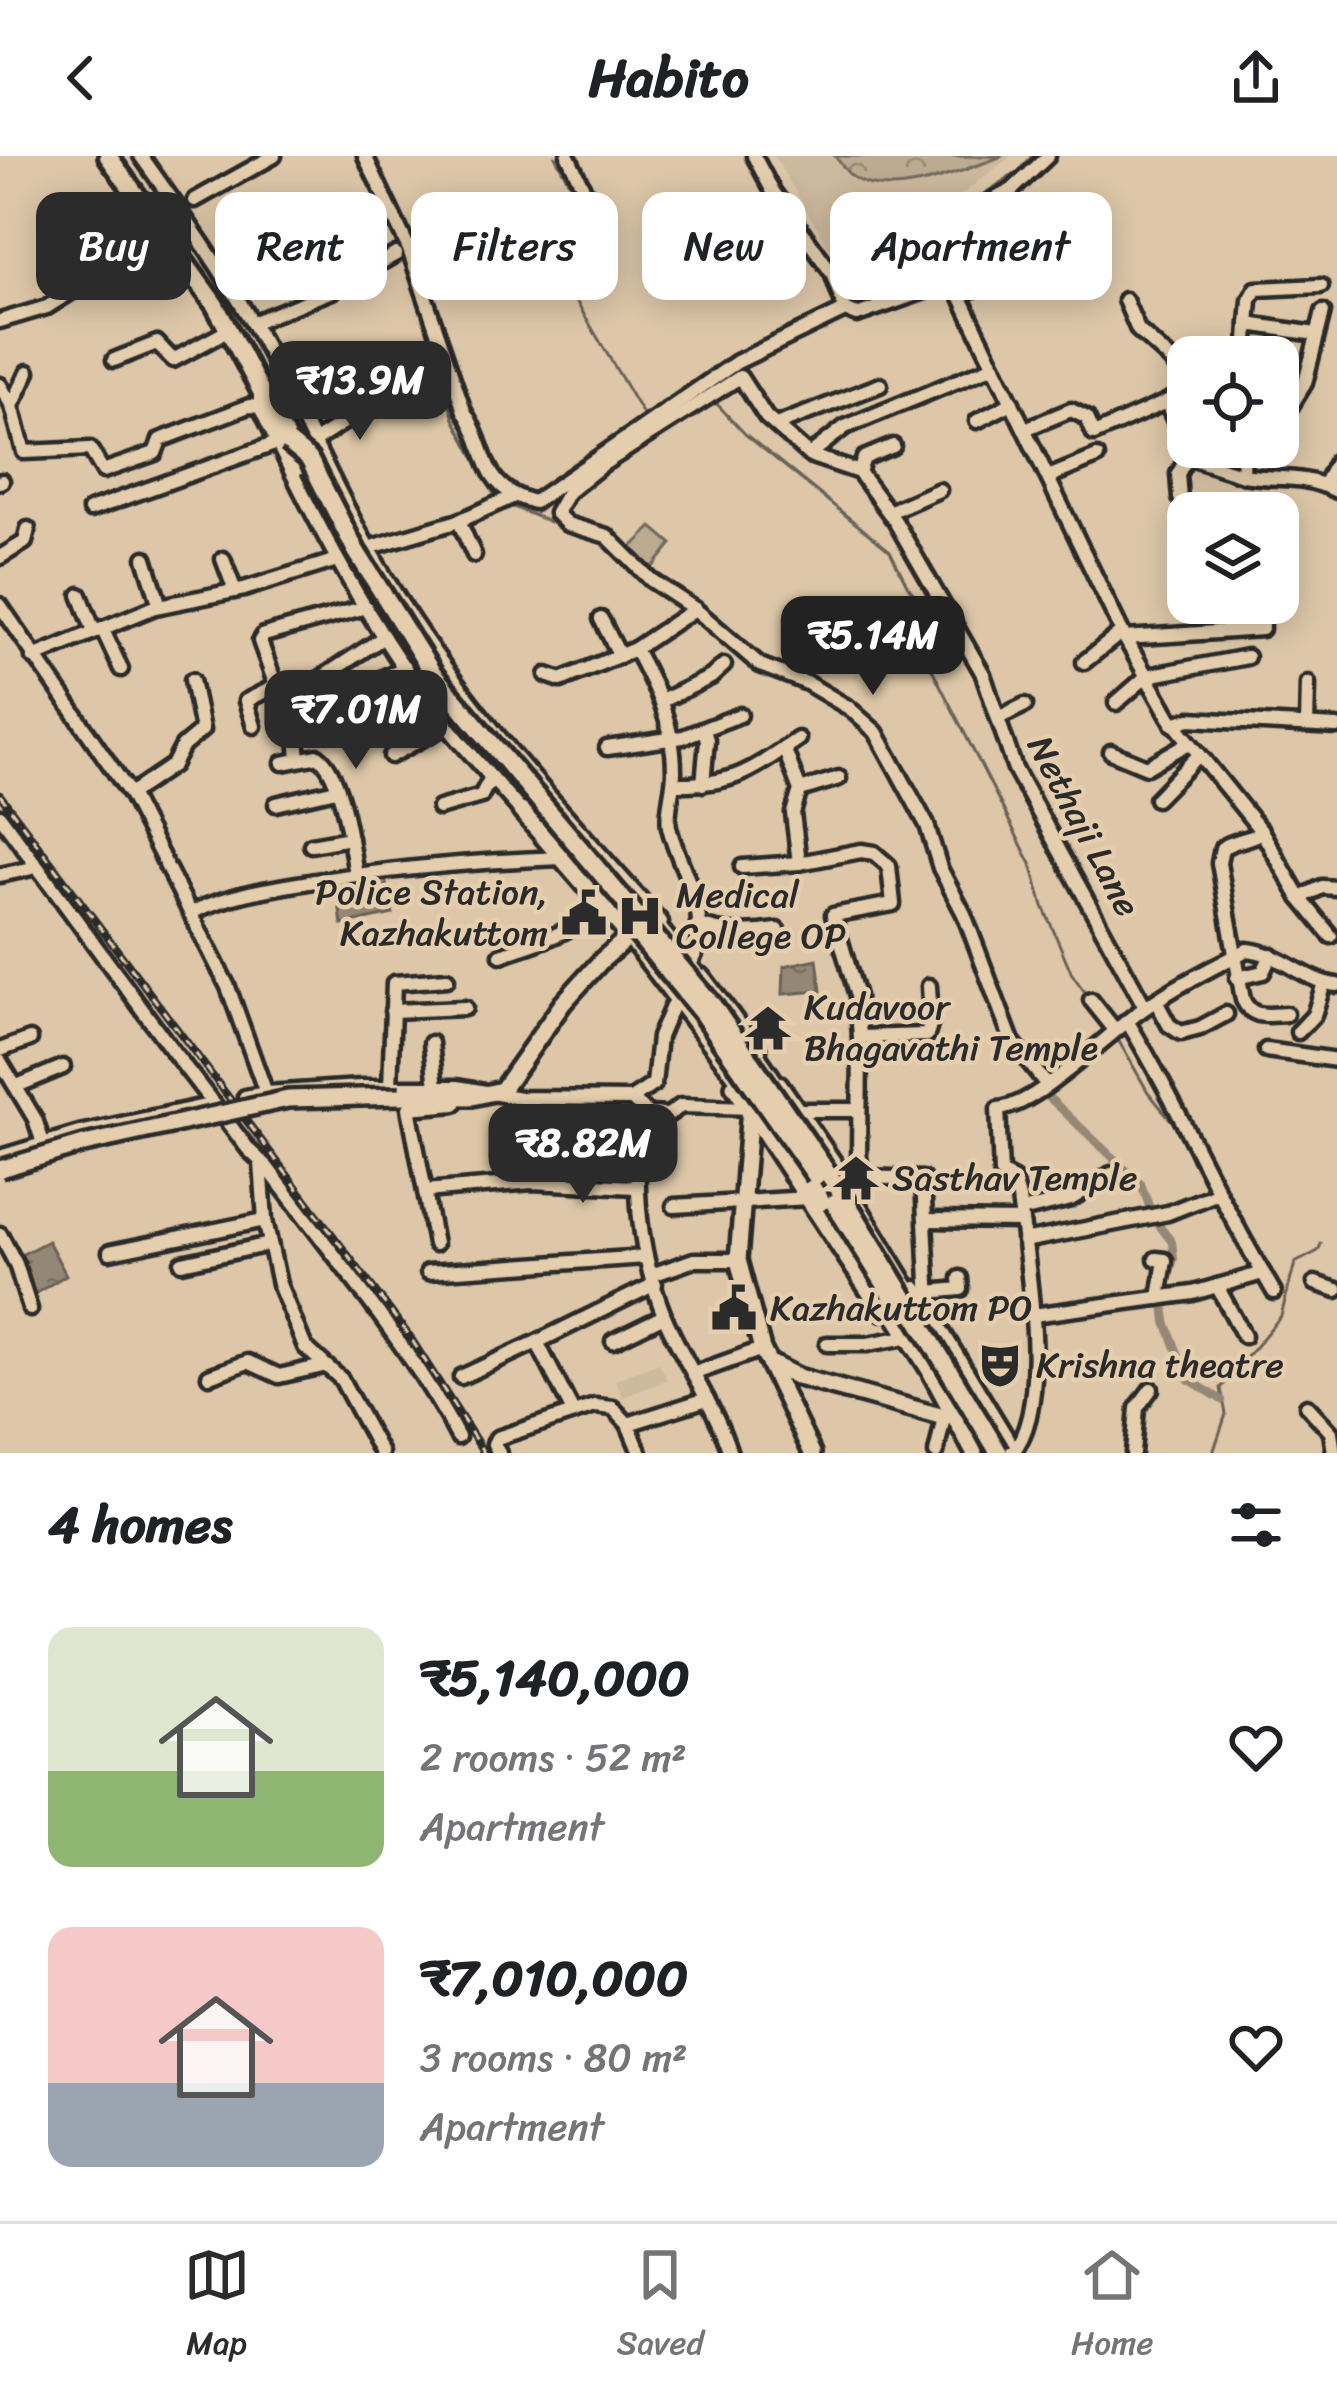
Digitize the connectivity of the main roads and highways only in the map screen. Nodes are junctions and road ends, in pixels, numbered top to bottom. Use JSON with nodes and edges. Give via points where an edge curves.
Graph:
{"nodes":[{"id":1,"x":109,"y":156,"type":"edge"},
{"id":2,"x":282,"y":442,"type":"junction"},
{"id":3,"x":520,"y":811,"type":"road end"},
{"id":4,"x":629,"y":936,"type":"junction"},
{"id":5,"x":755,"y":1108,"type":"junction"},
{"id":6,"x":0,"y":1173,"type":"edge"},
{"id":7,"x":772,"y":1364,"type":"junction"},
{"id":8,"x":798,"y":1377,"type":"junction"},
{"id":9,"x":789,"y":1403,"type":"junction"},
{"id":10,"x":944,"y":1417,"type":"junction"},
{"id":11,"x":812,"y":1453,"type":"edge"},
{"id":12,"x":969,"y":1453,"type":"edge"},
{"id":13,"x":986,"y":1453,"type":"edge"},
{"id":14,"x":1010,"y":1453,"type":"edge"}],
"edges":[{"from":1,"to":2,"type":"highway","via":[[229,330]]},
{"from":2,"to":13,"type":"highway","bridge":true,"via":[[424,681],[702,1013],[827,1192]]},
{"from":2,"to":14,"type":"highway","bridge":true,"via":[[309,459],[399,624],[445,689],[713,1006]]},
{"from":3,"to":4,"type":"main road"},
{"from":4,"to":5,"type":"main road"},
{"from":4,"to":5,"type":"main road"},
{"from":4,"to":6,"type":"main road","bridge":true,"via":[[563,1003],[496,1094],[288,1099],[84,1144]]},
{"from":4,"to":14,"type":"main road","via":[[655,919],[730,1018],[870,1222]]},
{"from":5,"to":7,"type":"main road","via":[[738,1260]]},
{"from":5,"to":10,"type":"main road"},
{"from":5,"to":12,"type":"main road","via":[[929,1369]]},
{"from":7,"to":8,"type":"main road"},
{"from":7,"to":9,"type":"main road"},
{"from":8,"to":9,"type":"main road"},
{"from":8,"to":10,"type":"main road"},
{"from":9,"to":11,"type":"main road"},
{"from":10,"to":12,"type":"main road"}]}
